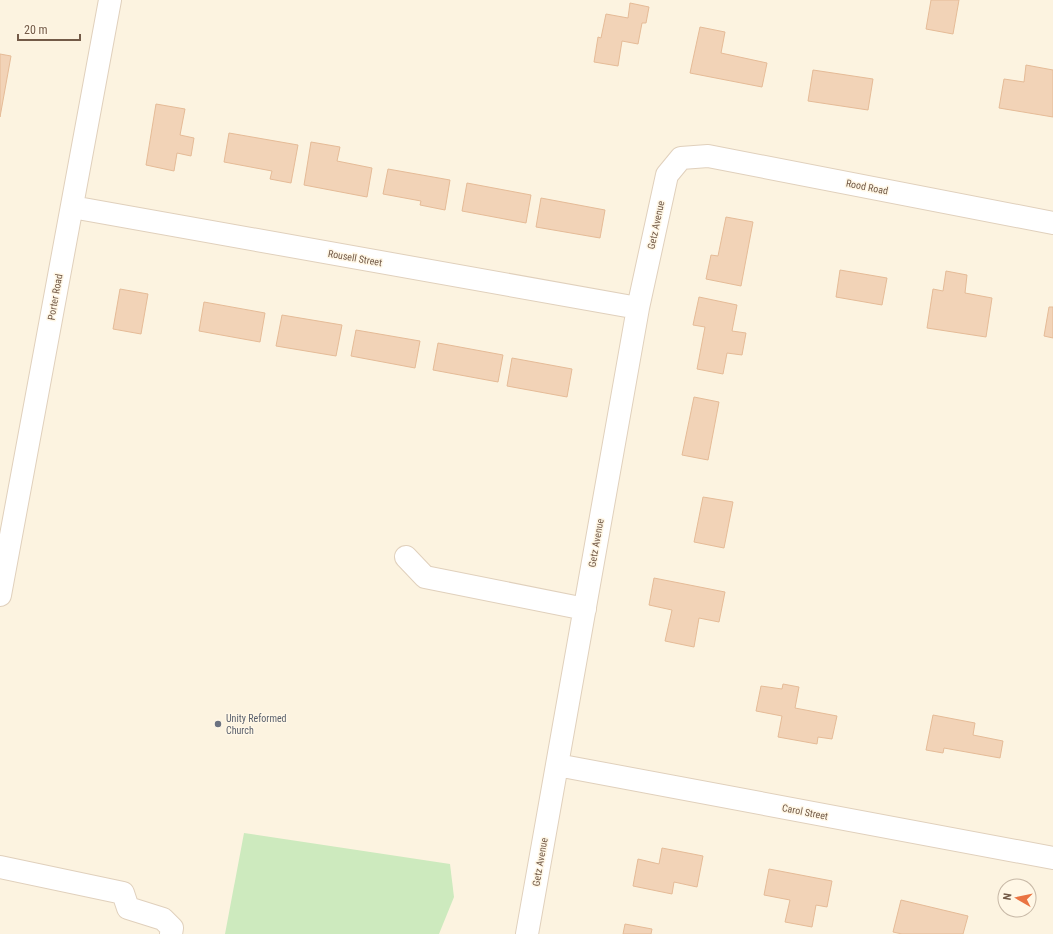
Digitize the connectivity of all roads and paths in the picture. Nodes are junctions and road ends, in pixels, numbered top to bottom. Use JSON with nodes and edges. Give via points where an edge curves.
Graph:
{"nodes":[{"id":1,"x":110,"y":0,"type":"edge"},
{"id":2,"x":681,"y":158,"type":"joint"},
{"id":3,"x":72,"y":207,"type":"junction"},
{"id":4,"x":1053,"y":223,"type":"edge"},
{"id":5,"x":638,"y":308,"type":"junction"},
{"id":6,"x":9,"y":501,"type":"edge"},
{"id":7,"x":406,"y":557,"type":"dead end"},
{"id":8,"x":0,"y":595,"type":"edge"},
{"id":9,"x":585,"y":609,"type":"junction"},
{"id":10,"x":557,"y":765,"type":"junction"},
{"id":11,"x":1053,"y":858,"type":"edge"},
{"id":12,"x":0,"y":867,"type":"edge"},
{"id":13,"x":171,"y":934,"type":"edge"},
{"id":14,"x":527,"y":934,"type":"edge"}],
"edges":[{"from":1,"to":3,"type":"street","name":"Porter Road"},
{"from":2,"to":4,"type":"street","name":"Rood Road","via":[[708,156]]},
{"from":2,"to":5,"type":"street","name":"Getz Avenue","via":[[667,175]]},
{"from":3,"to":5,"type":"street","name":"Rousell Street"},
{"from":3,"to":6,"type":"street","name":"Porter Road"},
{"from":5,"to":9,"type":"street","name":"Getz Avenue"},
{"from":6,"to":8,"type":"street","name":"Porter Road"},
{"from":7,"to":9,"type":"street","via":[[425,577]]},
{"from":9,"to":10,"type":"street","name":"Getz Avenue"},
{"from":10,"to":11,"type":"street","name":"Carol Street"},
{"from":10,"to":14,"type":"street","name":"Getz Avenue"},
{"from":12,"to":13,"type":"street","via":[[123,893],[128,908],[163,919],[172,928]]}]}
